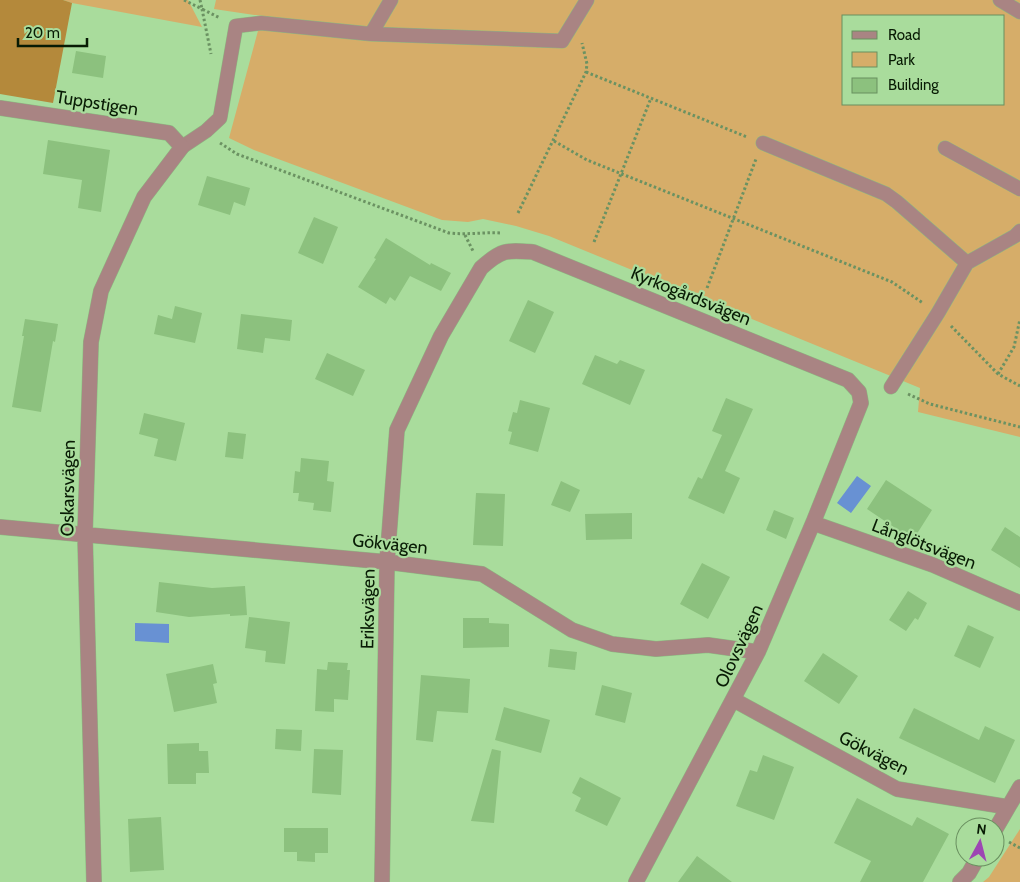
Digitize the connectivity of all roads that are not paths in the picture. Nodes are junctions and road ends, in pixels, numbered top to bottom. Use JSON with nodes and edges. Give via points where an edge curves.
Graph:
{"nodes":[{"id":1,"x":391,"y":0,"type":"edge"},
{"id":2,"x":587,"y":0,"type":"edge"},
{"id":3,"x":1000,"y":0,"type":"edge"},
{"id":4,"x":1020,"y":12,"type":"edge"},
{"id":5,"x":370,"y":34,"type":"junction"},
{"id":6,"x":0,"y":108,"type":"edge"},
{"id":7,"x":763,"y":143,"type":"road end"},
{"id":8,"x":182,"y":147,"type":"junction"},
{"id":9,"x":945,"y":148,"type":"dead end"},
{"id":10,"x":1020,"y":189,"type":"edge"},
{"id":11,"x":1020,"y":230,"type":"edge"},
{"id":12,"x":967,"y":263,"type":"junction"},
{"id":13,"x":481,"y":268,"type":"joint"},
{"id":14,"x":891,"y":387,"type":"road end"},
{"id":15,"x":855,"y":416,"type":"joint"},
{"id":16,"x":814,"y":524,"type":"junction"},
{"id":17,"x":0,"y":527,"type":"edge"},
{"id":18,"x":85,"y":534,"type":"junction"},
{"id":19,"x":387,"y":562,"type":"junction"},
{"id":20,"x":1020,"y":604,"type":"edge"},
{"id":21,"x":758,"y":652,"type":"junction"},
{"id":22,"x":734,"y":700,"type":"junction"},
{"id":23,"x":1020,"y":787,"type":"edge"},
{"id":24,"x":1008,"y":807,"type":"junction"},
{"id":25,"x":1002,"y":817,"type":"edge"},
{"id":26,"x":972,"y":867,"type":"edge"},
{"id":27,"x":94,"y":882,"type":"edge"},
{"id":28,"x":382,"y":882,"type":"edge"},
{"id":29,"x":636,"y":882,"type":"edge"},
{"id":30,"x":960,"y":882,"type":"edge"}],
"edges":[{"from":1,"to":5,"type":"lane"},
{"from":2,"to":5,"type":"lane","via":[[562,40]]},
{"from":3,"to":4,"type":"lane"},
{"from":5,"to":8,"type":"lane","name":"Oskarsvägen","via":[[261,23],[236,26],[220,118]]},
{"from":6,"to":8,"type":"street","name":"Tuppstigen","via":[[169,133]]},
{"from":7,"to":12,"type":"lane","via":[[886,194]]},
{"from":8,"to":18,"type":"street","name":"Oskarsvägen","via":[[144,197],[101,291],[91,342]]},
{"from":9,"to":10,"type":"lane"},
{"from":11,"to":12,"type":"lane"},
{"from":12,"to":14,"type":"lane"},
{"from":13,"to":15,"type":"street","name":"Kyrkogårdsvägen","via":[[507,250],[533,252],[848,380],[859,392],[861,403]]},
{"from":13,"to":19,"type":"street","name":"Eriksvägen","via":[[440,336],[397,430]]},
{"from":15,"to":16,"type":"street","name":"Olovsvägen"},
{"from":16,"to":20,"type":"street","name":"Långlötsvägen","via":[[933,565]]},
{"from":16,"to":21,"type":"street","name":"Olovsvägen"},
{"from":17,"to":18,"type":"street","name":"Gökvägen"},
{"from":18,"to":19,"type":"street","name":"Gökvägen"},
{"from":18,"to":27,"type":"street","name":"Oskarsvägen"},
{"from":19,"to":21,"type":"street","name":"Gökvägen","via":[[482,574],[572,630],[612,644],[656,649],[708,645]]},
{"from":19,"to":28,"type":"street","name":"Eriksvägen"},
{"from":21,"to":22,"type":"street","name":"Olovsvägen"},
{"from":22,"to":24,"type":"street","name":"Gökvägen","via":[[897,790]]},
{"from":22,"to":29,"type":"street","name":"Olovsvägen"},
{"from":23,"to":24,"type":"street"},
{"from":24,"to":25,"type":"street"},
{"from":26,"to":30,"type":"street"}]}
